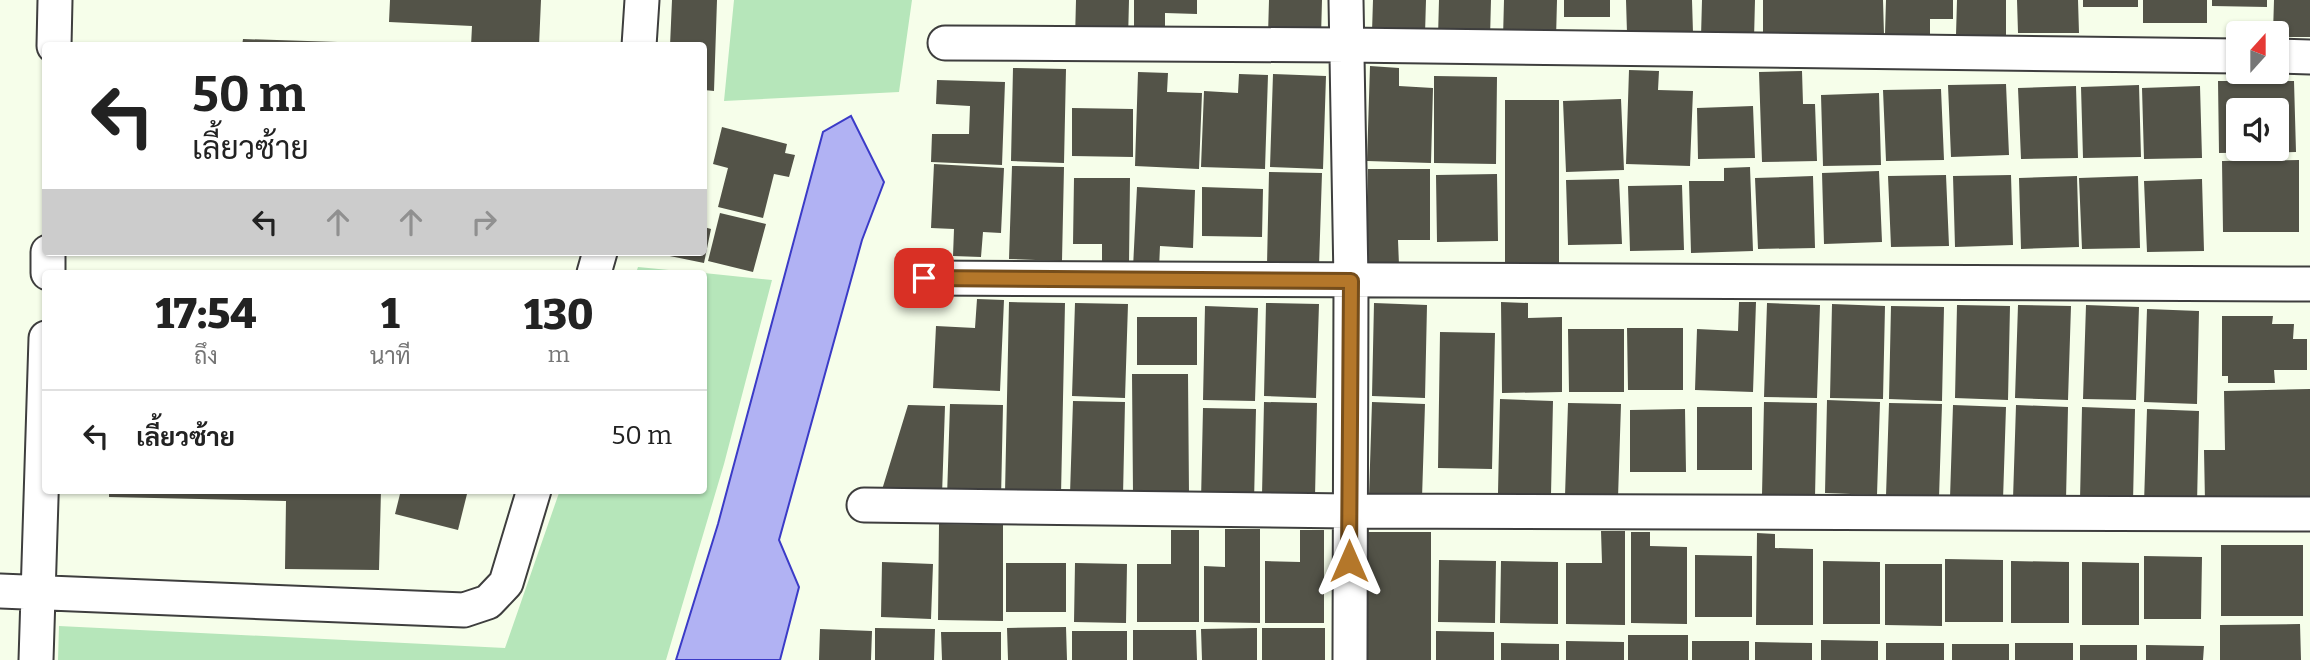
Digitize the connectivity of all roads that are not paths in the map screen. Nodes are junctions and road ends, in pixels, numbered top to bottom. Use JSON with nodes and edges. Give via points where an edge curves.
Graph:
{"nodes":[{"id":1,"x":55,"y":0,"type":"edge"},
{"id":2,"x":642,"y":0,"type":"edge"},
{"id":3,"x":1346,"y":0,"type":"edge"},
{"id":4,"x":54,"y":42,"type":"edge"},
{"id":5,"x":639,"y":42,"type":"edge"},
{"id":6,"x":945,"y":43,"type":"dead end"},
{"id":7,"x":1346,"y":45,"type":"junction"},
{"id":8,"x":2226,"y":56,"type":"edge"},
{"id":9,"x":2289,"y":56,"type":"edge"},
{"id":10,"x":2310,"y":57,"type":"edge"},
{"id":11,"x":924,"y":278,"type":"dead end"},
{"id":12,"x":1351,"y":281,"type":"junction"},
{"id":13,"x":2310,"y":284,"type":"edge"},
{"id":14,"x":42,"y":483,"type":"edge"},
{"id":15,"x":533,"y":494,"type":"edge"},
{"id":16,"x":864,"y":505,"type":"dead end"},
{"id":17,"x":1349,"y":511,"type":"junction"},
{"id":18,"x":2310,"y":514,"type":"edge"},
{"id":19,"x":0,"y":591,"type":"edge"},
{"id":20,"x":39,"y":592,"type":"junction"},
{"id":21,"x":36,"y":660,"type":"edge"},
{"id":22,"x":1350,"y":660,"type":"edge"}],
"edges":[{"from":1,"to":4,"type":"street"},
{"from":2,"to":5,"type":"street"},
{"from":3,"to":7,"type":"street"},
{"from":6,"to":7,"type":"street"},
{"from":7,"to":8,"type":"street"},
{"from":7,"to":12,"type":"street"},
{"from":9,"to":10,"type":"street"},
{"from":11,"to":12,"type":"street"},
{"from":12,"to":13,"type":"street"},
{"from":12,"to":17,"type":"street"},
{"from":14,"to":20,"type":"street"},
{"from":15,"to":20,"type":"street","via":[[506,583],[488,602],[464,610]]},
{"from":16,"to":17,"type":"street"},
{"from":17,"to":18,"type":"street"},
{"from":17,"to":22,"type":"street"},
{"from":19,"to":20,"type":"street"},
{"from":20,"to":21,"type":"street"}]}
